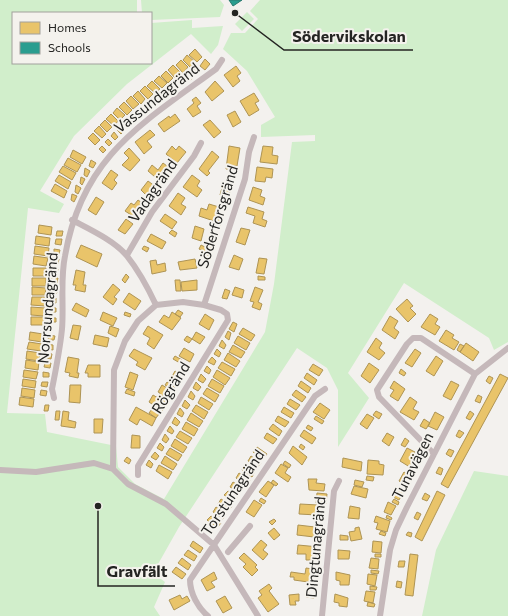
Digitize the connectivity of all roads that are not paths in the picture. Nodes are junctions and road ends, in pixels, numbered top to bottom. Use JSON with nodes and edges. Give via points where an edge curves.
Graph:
{"nodes":[{"id":1,"x":222,"y":60,"type":"dead end"},
{"id":2,"x":254,"y":137,"type":"dead end"},
{"id":3,"x":201,"y":142,"type":"dead end"},
{"id":4,"x":72,"y":220,"type":"junction"},
{"id":5,"x":127,"y":255,"type":"junction"},
{"id":6,"x":204,"y":304,"type":"junction"},
{"id":7,"x":156,"y":305,"type":"junction"},
{"id":8,"x":508,"y":348,"type":"edge"},
{"id":9,"x":475,"y":374,"type":"junction"},
{"id":10,"x":325,"y":389,"type":"dead end"},
{"id":11,"x":54,"y":398,"type":"dead end"},
{"id":12,"x":434,"y":454,"type":"junction"},
{"id":13,"x":113,"y":469,"type":"junction"},
{"id":14,"x":0,"y":470,"type":"edge"},
{"id":15,"x":138,"y":475,"type":"dead end"},
{"id":16,"x":339,"y":481,"type":"dead end"},
{"id":17,"x":250,"y":526,"type":"dead end"},
{"id":18,"x":214,"y":545,"type":"junction"},
{"id":19,"x":228,"y":552,"type":"dead end"},
{"id":20,"x":208,"y":616,"type":"edge"},
{"id":21,"x":258,"y":616,"type":"edge"},
{"id":22,"x":322,"y":616,"type":"edge"},
{"id":23,"x":380,"y":616,"type":"edge"}],
"edges":[{"from":1,"to":4,"type":"street","name":"Vassundagränd","via":[[216,69],[150,117],[116,148],[85,190]]},
{"from":2,"to":6,"type":"street","name":"Söderforsgränd","via":[[245,179]]},
{"from":3,"to":5,"type":"street","name":"Vadagränd","via":[[194,156],[152,212]]},
{"from":4,"to":5,"type":"street","via":[[102,236]]},
{"from":4,"to":11,"type":"street","name":"Norrsundagränd","via":[[64,258],[62,329],[52,389]]},
{"from":5,"to":7,"type":"street"},
{"from":6,"to":7,"type":"street","via":[[183,302]]},
{"from":6,"to":15,"type":"street","name":"Rögränd","via":[[221,310],[227,314],[228,320],[138,466]]},
{"from":7,"to":13,"type":"street","via":[[138,321],[125,341],[114,370]]},
{"from":8,"to":9,"type":"street","name":"Tunavägen"},
{"from":9,"to":12,"type":"street","name":"Tunavägen"},
{"from":9,"to":12,"type":"street","via":[[421,338],[413,338],[377,390],[379,398]]},
{"from":10,"to":18,"type":"street","name":"Torstunagränd","via":[[315,396]]},
{"from":12,"to":23,"type":"street","name":"Tunavägen","via":[[396,530],[390,550]]},
{"from":13,"to":14,"type":"street","via":[[94,463],[36,472]]},
{"from":13,"to":18,"type":"street","via":[[128,484],[166,504]]},
{"from":16,"to":22,"type":"street","name":"Dingtunagränd","via":[[334,492]]},
{"from":17,"to":19,"type":"street"},
{"from":18,"to":20,"type":"street","name":"Torstunagränd","via":[[190,580],[190,591]]},
{"from":18,"to":21,"type":"street"}]}
